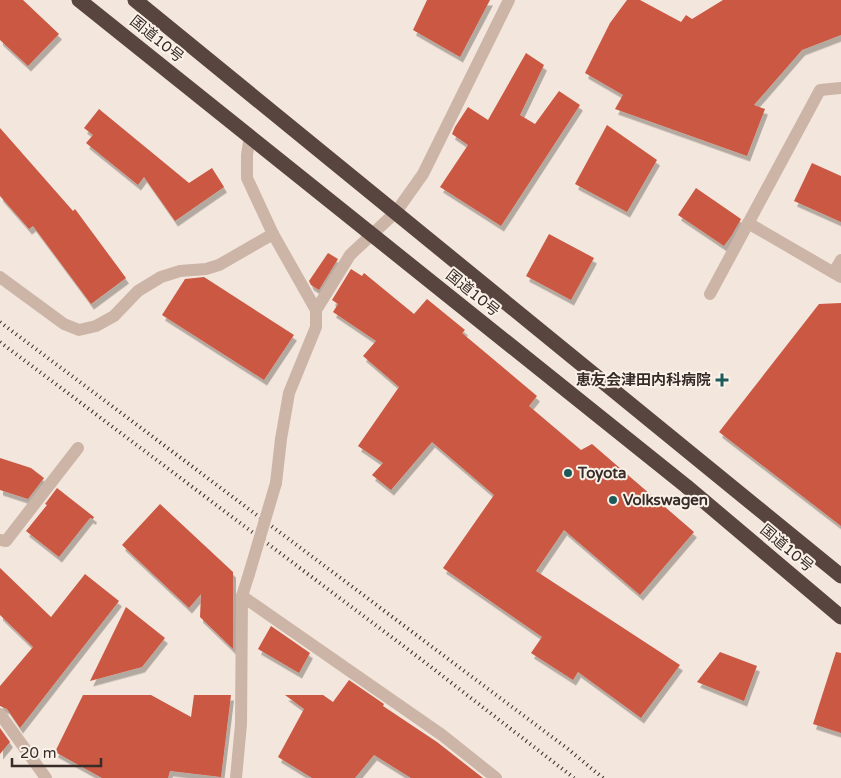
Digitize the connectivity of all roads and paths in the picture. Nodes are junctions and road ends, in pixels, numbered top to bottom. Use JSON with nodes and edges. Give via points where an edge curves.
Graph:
{"nodes":[{"id":1,"x":79,"y":0,"type":"edge"},
{"id":2,"x":135,"y":0,"type":"edge"},
{"id":3,"x":509,"y":0,"type":"edge"},
{"id":4,"x":841,"y":88,"type":"edge"},
{"id":5,"x":250,"y":136,"type":"junction"},
{"id":6,"x":396,"y":212,"type":"junction"},
{"id":7,"x":748,"y":223,"type":"junction"},
{"id":8,"x":273,"y":234,"type":"junction"},
{"id":9,"x":372,"y":234,"type":"junction"},
{"id":10,"x":841,"y":260,"type":"edge"},
{"id":11,"x":837,"y":274,"type":"edge"},
{"id":12,"x":0,"y":277,"type":"edge"},
{"id":13,"x":710,"y":294,"type":"dead end"},
{"id":14,"x":316,"y":310,"type":"junction"},
{"id":15,"x":78,"y":448,"type":"dead end"},
{"id":16,"x":0,"y":540,"type":"edge"},
{"id":17,"x":841,"y":576,"type":"edge"},
{"id":18,"x":242,"y":596,"type":"junction"},
{"id":19,"x":841,"y":617,"type":"edge"},
{"id":20,"x":0,"y":714,"type":"edge"},
{"id":21,"x":46,"y":778,"type":"edge"},
{"id":22,"x":236,"y":778,"type":"edge"},
{"id":23,"x":496,"y":778,"type":"edge"}],
"edges":[{"from":1,"to":5,"type":"highway","name":"国道10号"},
{"from":2,"to":6,"type":"highway","name":"国道10号"},
{"from":3,"to":6,"type":"street","via":[[423,174]]},
{"from":4,"to":7,"type":"street","via":[[820,90]]},
{"from":5,"to":8,"type":"street","via":[[248,178]]},
{"from":5,"to":9,"type":"highway","name":"国道10号"},
{"from":6,"to":9,"type":"street"},
{"from":6,"to":17,"type":"highway","name":"国道10号"},
{"from":7,"to":11,"type":"street"},
{"from":7,"to":13,"type":"street"},
{"from":8,"to":12,"type":"street","via":[[219,265],[161,277],[138,292],[114,316],[96,326],[79,330],[64,324]]},
{"from":8,"to":14,"type":"street"},
{"from":9,"to":14,"type":"street","via":[[350,256]]},
{"from":9,"to":19,"type":"highway","name":"国道10号","via":[[678,480]]},
{"from":10,"to":11,"type":"street"},
{"from":14,"to":18,"type":"street","bridge":true,"via":[[316,327],[289,393],[276,483]]},
{"from":15,"to":16,"type":"street","via":[[6,541]]},
{"from":18,"to":22,"type":"street","via":[[241,724]]},
{"from":18,"to":23,"type":"street","via":[[442,735]]},
{"from":20,"to":21,"type":"street"}]}
